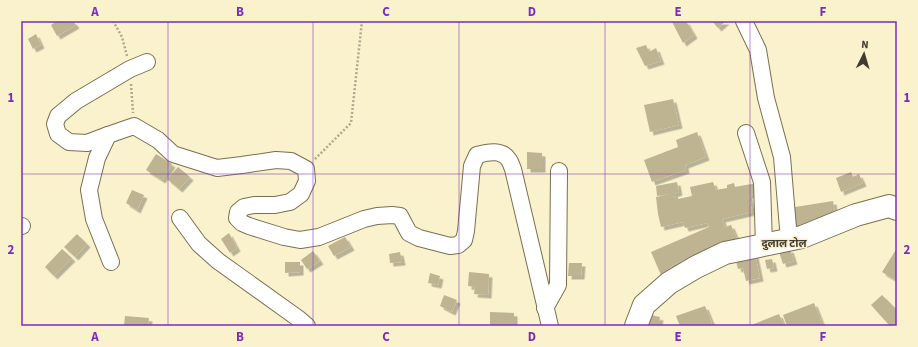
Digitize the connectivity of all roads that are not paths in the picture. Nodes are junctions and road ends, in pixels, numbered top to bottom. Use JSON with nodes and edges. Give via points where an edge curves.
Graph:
{"nodes":[{"id":1,"x":744,"y":21,"type":"edge"},
{"id":2,"x":147,"y":62,"type":"dead end"},
{"id":3,"x":746,"y":133,"type":"dead end"},
{"id":4,"x":108,"y":135,"type":"junction"},
{"id":5,"x":559,"y":171,"type":"dead end"},
{"id":6,"x":897,"y":209,"type":"edge"},
{"id":7,"x":180,"y":218,"type":"dead end"},
{"id":8,"x":788,"y":240,"type":"junction"},
{"id":9,"x":764,"y":245,"type":"junction"},
{"id":10,"x":111,"y":262,"type":"dead end"},
{"id":11,"x":545,"y":308,"type":"junction"},
{"id":12,"x":306,"y":326,"type":"edge"},
{"id":13,"x":550,"y":326,"type":"edge"},
{"id":14,"x":636,"y":326,"type":"edge"}],
"edges":[{"from":1,"to":8,"type":"street","via":[[758,50],[766,98],[782,157]]},
{"from":2,"to":4,"type":"street","via":[[130,69],[76,101],[58,116],[55,124],[58,134],[69,142],[87,143]]},
{"from":3,"to":9,"type":"street","via":[[762,182]]},
{"from":4,"to":10,"type":"street","via":[[97,158],[89,190],[94,219]]},
{"from":4,"to":11,"type":"street","via":[[134,126],[158,140],[174,154],[218,168],[276,160],[291,161],[306,169],[308,181],[301,194],[290,202],[244,207],[238,212],[237,218],[249,226],[300,240],[319,238],[364,219],[392,215],[400,216],[409,233],[419,238],[450,246],[458,245],[464,240],[466,231],[472,166],[477,155],[488,152],[500,153],[509,160],[513,169]]},
{"from":5,"to":11,"type":"street","via":[[558,285]]},
{"from":6,"to":8,"type":"street","via":[[889,206],[856,215],[802,237]]},
{"from":7,"to":12,"type":"street","via":[[199,244],[218,261],[300,319]]},
{"from":8,"to":9,"type":"street"},
{"from":9,"to":14,"type":"street","via":[[725,253],[696,266],[644,305]]},
{"from":11,"to":13,"type":"street"}]}
